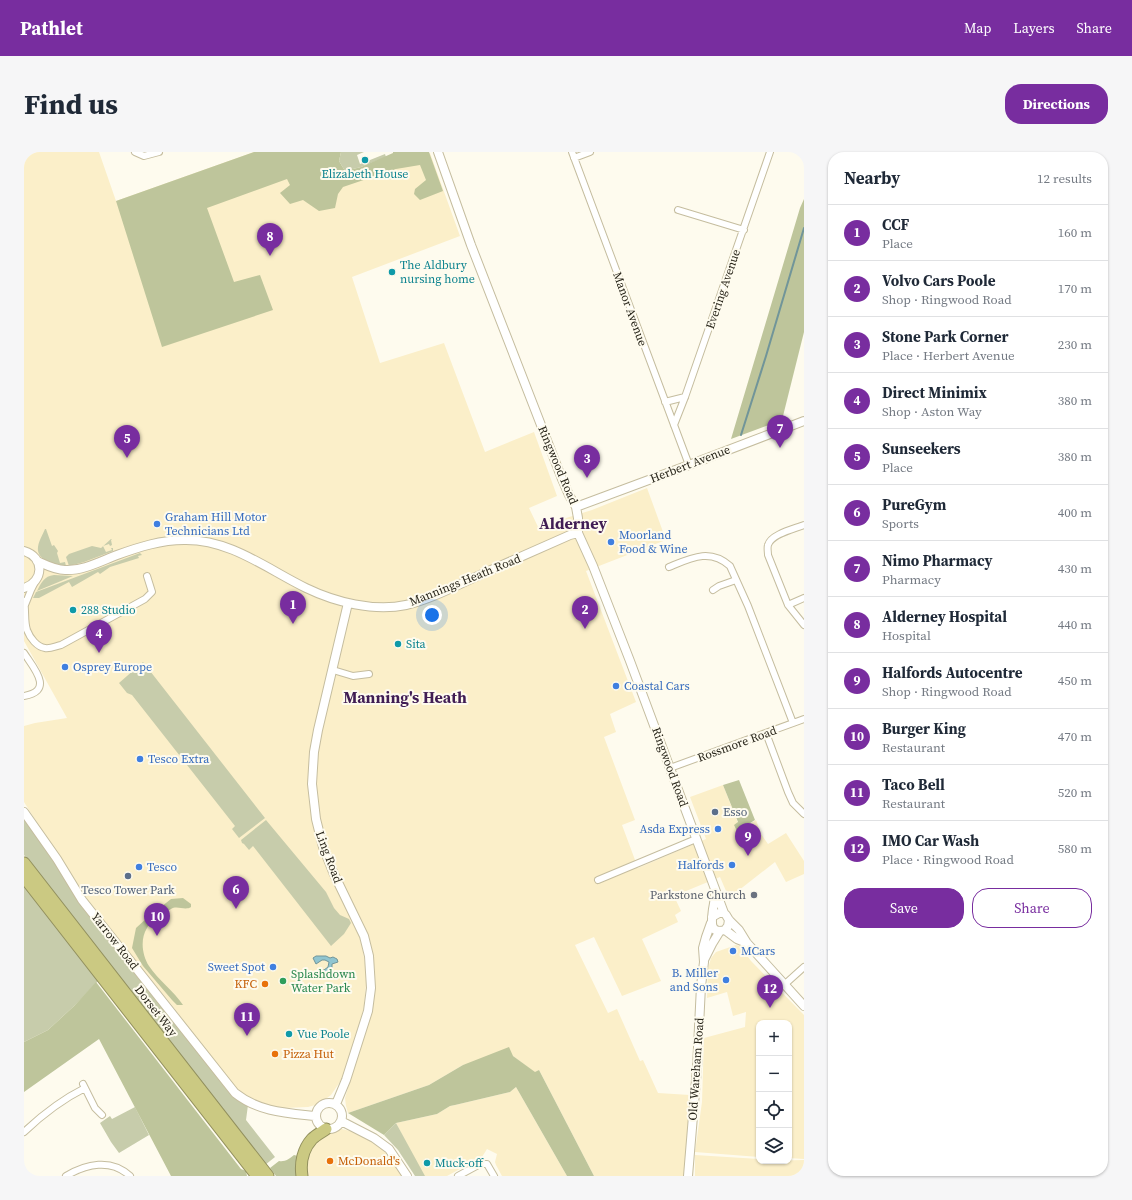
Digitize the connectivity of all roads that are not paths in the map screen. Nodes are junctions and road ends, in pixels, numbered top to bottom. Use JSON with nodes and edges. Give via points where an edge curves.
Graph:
{"nodes":[{"id":1,"x":135,"y":152,"type":"edge"},
{"id":2,"x":159,"y":152,"type":"edge"},
{"id":3,"x":438,"y":152,"type":"edge"},
{"id":4,"x":590,"y":152,"type":"edge"},
{"id":5,"x":770,"y":152,"type":"edge"},
{"id":6,"x":573,"y":155,"type":"edge"},
{"id":7,"x":678,"y":210,"type":"dead end"},
{"id":8,"x":744,"y":230,"type":"junction"},
{"id":9,"x":685,"y":397,"type":"junction"},
{"id":10,"x":665,"y":402,"type":"junction"},
{"id":11,"x":804,"y":421,"type":"edge"},
{"id":12,"x":674,"y":425,"type":"junction"},
{"id":13,"x":689,"y":465,"type":"junction"},
{"id":14,"x":576,"y":507,"type":"junction"},
{"id":15,"x":804,"y":525,"type":"edge"},
{"id":16,"x":578,"y":534,"type":"junction"},
{"id":17,"x":24,"y":551,"type":"edge"},
{"id":18,"x":37,"y":561,"type":"junction"},
{"id":19,"x":669,"y":567,"type":"dead end"},
{"id":20,"x":54,"y":569,"type":"junction"},
{"id":21,"x":147,"y":576,"type":"dead end"},
{"id":22,"x":37,"y":579,"type":"junction"},
{"id":23,"x":736,"y":580,"type":"junction"},
{"id":24,"x":24,"y":588,"type":"edge"},
{"id":25,"x":713,"y":590,"type":"dead end"},
{"id":26,"x":804,"y":598,"type":"edge"},
{"id":27,"x":348,"y":603,"type":"junction"},
{"id":28,"x":25,"y":604,"type":"edge"},
{"id":29,"x":788,"y":605,"type":"junction"},
{"id":30,"x":804,"y":625,"type":"edge"},
{"id":31,"x":24,"y":653,"type":"edge"},
{"id":32,"x":333,"y":670,"type":"junction"},
{"id":33,"x":369,"y":674,"type":"dead end"},
{"id":34,"x":24,"y":696,"type":"edge"},
{"id":35,"x":804,"y":719,"type":"edge"},
{"id":36,"x":793,"y":723,"type":"junction"},
{"id":37,"x":766,"y":732,"type":"junction"},
{"id":38,"x":670,"y":768,"type":"junction"},
{"id":39,"x":24,"y":812,"type":"edge"},
{"id":40,"x":804,"y":814,"type":"edge"},
{"id":41,"x":696,"y":839,"type":"junction"},
{"id":42,"x":24,"y":863,"type":"edge"},
{"id":43,"x":24,"y":877,"type":"edge"},
{"id":44,"x":598,"y":880,"type":"dead end"},
{"id":45,"x":715,"y":890,"type":"junction"},
{"id":46,"x":727,"y":917,"type":"junction"},
{"id":47,"x":712,"y":920,"type":"junction"},
{"id":48,"x":723,"y":930,"type":"junction"},
{"id":49,"x":747,"y":943,"type":"junction"},
{"id":50,"x":704,"y":962,"type":"junction"},
{"id":51,"x":804,"y":967,"type":"edge"},
{"id":52,"x":784,"y":985,"type":"junction"},
{"id":53,"x":804,"y":1006,"type":"edge"},
{"id":54,"x":336,"y":1104,"type":"junction"},
{"id":55,"x":102,"y":1115,"type":"dead end"},
{"id":56,"x":315,"y":1116,"type":"junction"},
{"id":57,"x":341,"y":1121,"type":"junction"},
{"id":58,"x":326,"y":1129,"type":"junction"},
{"id":59,"x":24,"y":1132,"type":"edge"},
{"id":60,"x":66,"y":1176,"type":"edge"},
{"id":61,"x":130,"y":1176,"type":"edge"},
{"id":62,"x":256,"y":1176,"type":"edge"},
{"id":63,"x":268,"y":1176,"type":"edge"},
{"id":64,"x":302,"y":1176,"type":"edge"},
{"id":65,"x":407,"y":1176,"type":"edge"},
{"id":66,"x":458,"y":1176,"type":"edge"},
{"id":67,"x":494,"y":1176,"type":"edge"},
{"id":68,"x":688,"y":1176,"type":"edge"}],
"edges":[{"from":1,"to":2,"type":"street","via":[[144,156]]},
{"from":3,"to":14,"type":"street","name":"Ringwood Road","via":[[471,245],[568,495]]},
{"from":4,"to":6,"type":"street"},
{"from":5,"to":8,"type":"street","name":"Evering Avenue"},
{"from":6,"to":10,"type":"street","name":"Manor Avenue"},
{"from":7,"to":8,"type":"street"},
{"from":8,"to":9,"type":"street","name":"Evering Avenue"},
{"from":9,"to":10,"type":"street"},
{"from":9,"to":12,"type":"street","name":"Evering Avenue"},
{"from":10,"to":12,"type":"street","name":"Manor Avenue"},
{"from":11,"to":13,"type":"street","name":"Herbert Avenue"},
{"from":12,"to":13,"type":"street","name":"Manor Avenue"},
{"from":13,"to":14,"type":"street","name":"Herbert Avenue"},
{"from":14,"to":16,"type":"street","name":"Ringwood Road"},
{"from":15,"to":29,"type":"street","via":[[772,538],[767,546],[768,555]]},
{"from":16,"to":27,"type":"street","name":"Mannings Heath Road","via":[[570,535],[415,602],[393,606],[360,606]]},
{"from":16,"to":38,"type":"street","name":"Ringwood Road","via":[[593,566]]},
{"from":17,"to":18,"type":"street","name":"Mannings Heath Road","via":[[30,553]]},
{"from":18,"to":20,"type":"street","name":"Mannings Heath Road"},
{"from":18,"to":22,"type":"street","via":[[40,570]]},
{"from":19,"to":23,"type":"street","via":[[694,557],[707,556],[726,562]]},
{"from":20,"to":22,"type":"street","via":[[43,573]]},
{"from":20,"to":27,"type":"street","name":"Mannings Heath Road","via":[[76,570],[154,544],[199,540],[230,548],[307,588]]},
{"from":21,"to":28,"type":"street","via":[[152,592],[145,599],[52,648],[45,648],[32,639],[27,630]]},
{"from":22,"to":24,"type":"street","via":[[31,586]]},
{"from":22,"to":28,"type":"street"},
{"from":23,"to":25,"type":"street"},
{"from":23,"to":36,"type":"street"},
{"from":26,"to":29,"type":"street"},
{"from":27,"to":32,"type":"street","name":"Ling Road"},
{"from":29,"to":30,"type":"street"},
{"from":31,"to":34,"type":"street","via":[[40,678],[38,690]]},
{"from":32,"to":33,"type":"street","via":[[353,676]]},
{"from":32,"to":54,"type":"street","name":"Ling Road","via":[[314,752],[312,784],[316,819],[328,859],[364,936],[369,956],[371,988],[368,1010]]},
{"from":35,"to":36,"type":"street","name":"Rossmore Road"},
{"from":36,"to":37,"type":"street","name":"Rossmore Road"},
{"from":37,"to":38,"type":"street","name":"Rossmore Road"},
{"from":37,"to":40,"type":"street","via":[[793,803]]},
{"from":38,"to":41,"type":"street","name":"Ringwood Road"},
{"from":39,"to":56,"type":"street","name":"Yarrow Road","via":[[82,900],[235,1092],[244,1100],[268,1110]]},
{"from":41,"to":44,"type":"street"},
{"from":41,"to":45,"type":"street","name":"Ringwood Road"},
{"from":42,"to":63,"type":"highway","name":"Dorset Way"},
{"from":43,"to":62,"type":"highway","name":"Dorset Way"},
{"from":45,"to":46,"type":"street","name":"Ringwood Road"},
{"from":45,"to":47,"type":"street","name":"Ringwood Road"},
{"from":46,"to":47,"type":"street","via":[[716,914]]},
{"from":46,"to":48,"type":"street","via":[[728,926]]},
{"from":46,"to":49,"type":"street","name":"Ringwood Road"},
{"from":47,"to":48,"type":"street","via":[[713,928]]},
{"from":47,"to":50,"type":"street","name":"Old Wareham Road","via":[[703,948]]},
{"from":48,"to":49,"type":"street","name":"Ringwood Road"},
{"from":48,"to":50,"type":"street","name":"Old Wareham Road","via":[[712,944]]},
{"from":49,"to":52,"type":"street","name":"Ringwood Road"},
{"from":50,"to":68,"type":"street","name":"Old Wareham Road"},
{"from":51,"to":52,"type":"street"},
{"from":52,"to":53,"type":"street","name":"Ringwood Road"},
{"from":54,"to":56,"type":"street","via":[[323,1103]]},
{"from":54,"to":57,"type":"street","via":[[341,1110]]},
{"from":55,"to":59,"type":"street","via":[[95,1108],[84,1086]]},
{"from":56,"to":58,"type":"street","via":[[316,1122]]},
{"from":57,"to":58,"type":"street","via":[[337,1126]]},
{"from":57,"to":65,"type":"street","via":[[389,1149]]},
{"from":58,"to":64,"type":"highway","via":[[313,1138],[306,1148],[301,1164]]},
{"from":60,"to":61,"type":"street","via":[[86,1166],[105,1164],[121,1169]]},
{"from":66,"to":67,"type":"street","via":[[480,1164],[487,1164]]}]}
